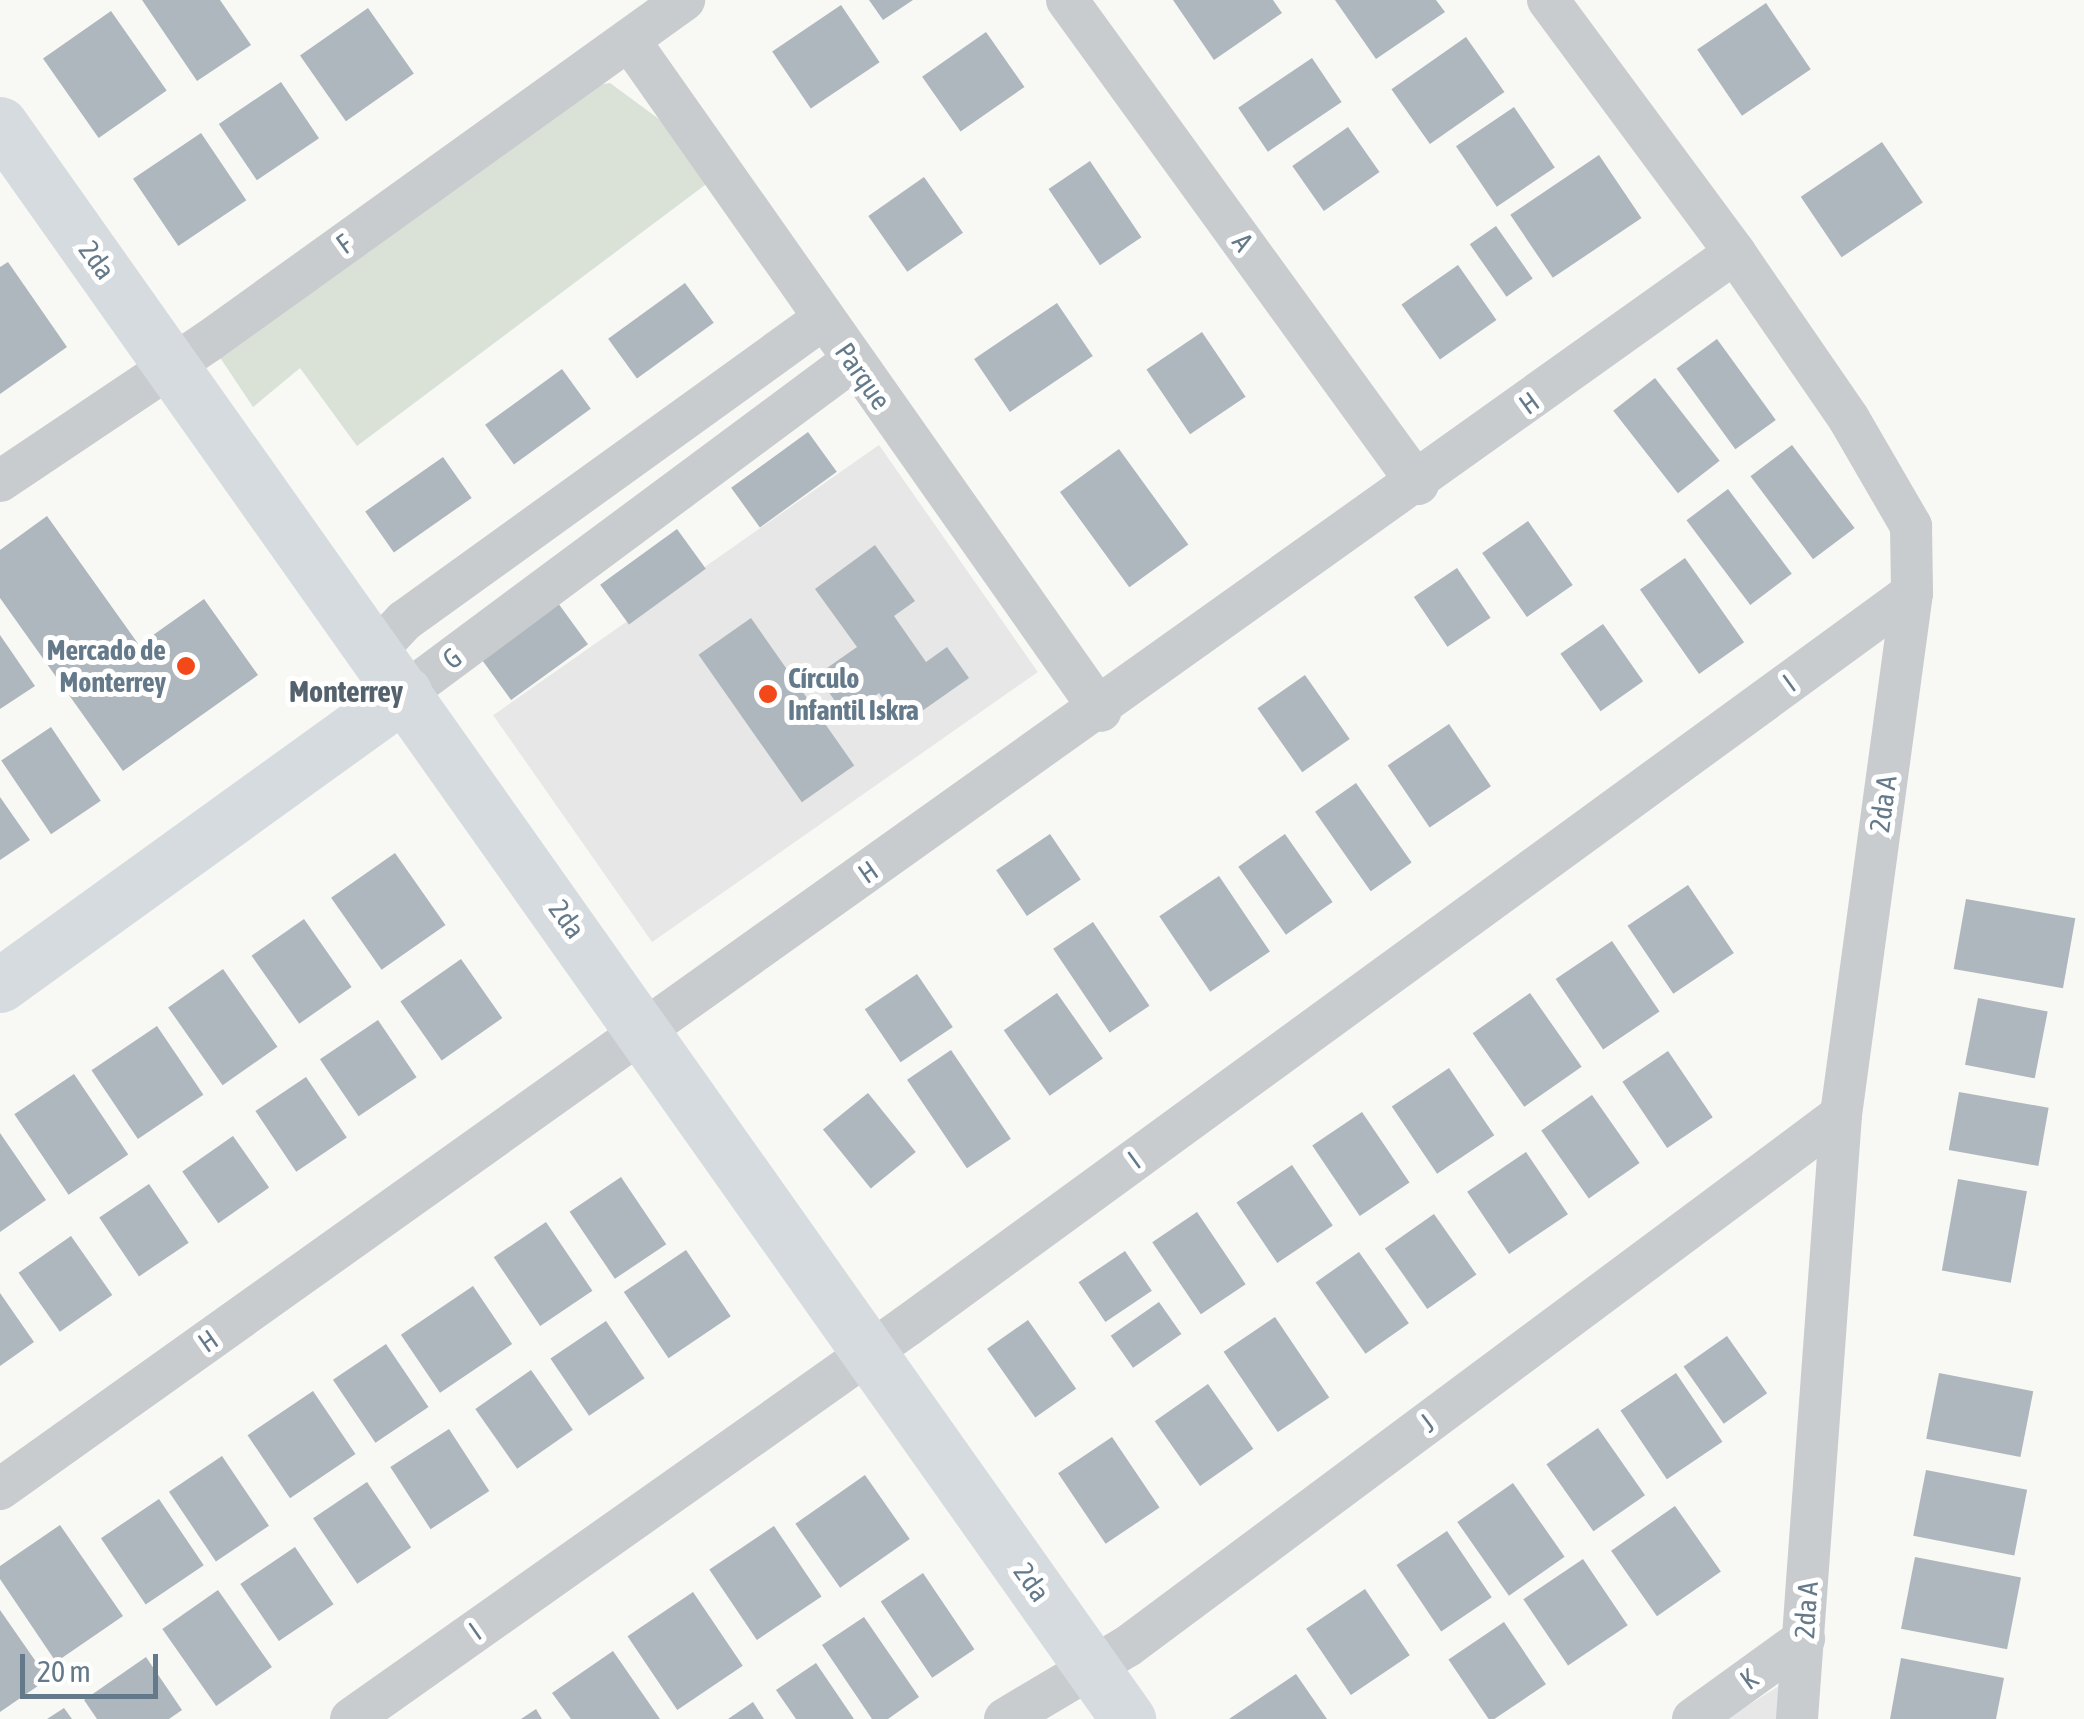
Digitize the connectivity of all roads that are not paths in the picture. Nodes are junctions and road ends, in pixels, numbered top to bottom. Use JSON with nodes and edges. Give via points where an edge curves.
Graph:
{"nodes":[{"id":1,"x":684,"y":0,"type":"edge"},
{"id":2,"x":1068,"y":0,"type":"edge"},
{"id":3,"x":1548,"y":0,"type":"edge"},
{"id":4,"x":629,"y":40,"type":"junction"},
{"id":5,"x":0,"y":124,"type":"edge"},
{"id":6,"x":1735,"y":253,"type":"junction"},
{"id":7,"x":823,"y":319,"type":"junction"},
{"id":8,"x":852,"y":361,"type":"junction"},
{"id":9,"x":173,"y":366,"type":"junction"},
{"id":10,"x":0,"y":481,"type":"edge"},
{"id":11,"x":1418,"y":484,"type":"junction"},
{"id":12,"x":1912,"y":593,"type":"junction"},
{"id":13,"x":390,"y":673,"type":"junction"},
{"id":14,"x":1101,"y":711,"type":"junction"},
{"id":15,"x":0,"y":985,"type":"edge"},
{"id":16,"x":646,"y":1030,"type":"junction"},
{"id":17,"x":1841,"y":1115,"type":"junction"},
{"id":18,"x":870,"y":1352,"type":"junction"},
{"id":19,"x":0,"y":1489,"type":"edge"},
{"id":20,"x":1804,"y":1639,"type":"junction"},
{"id":21,"x":1094,"y":1670,"type":"junction"},
{"id":22,"x":351,"y":1719,"type":"edge"},
{"id":23,"x":1005,"y":1719,"type":"edge"},
{"id":24,"x":1128,"y":1719,"type":"edge"},
{"id":25,"x":1693,"y":1719,"type":"edge"},
{"id":26,"x":1797,"y":1719,"type":"edge"}],
"edges":[{"from":1,"to":4,"type":"street","name":"F"},
{"from":2,"to":11,"type":"street","name":"A"},
{"from":3,"to":6,"type":"street","name":"2da A"},
{"from":4,"to":7,"type":"street","name":"Parque"},
{"from":4,"to":9,"type":"street","name":"F"},
{"from":5,"to":9,"type":"street","name":"2da"},
{"from":6,"to":11,"type":"street","name":"H"},
{"from":6,"to":12,"type":"street","name":"2da A","via":[[1849,420],[1911,526]]},
{"from":7,"to":8,"type":"street","name":"Parque"},
{"from":7,"to":13,"type":"street","name":"G","via":[[404,621]]},
{"from":8,"to":13,"type":"street","name":"G"},
{"from":8,"to":14,"type":"street","name":"Parque"},
{"from":9,"to":10,"type":"street","name":"F"},
{"from":9,"to":13,"type":"street","name":"2da"},
{"from":11,"to":14,"type":"street","name":"H"},
{"from":12,"to":17,"type":"street","name":"2da A"},
{"from":12,"to":18,"type":"street","name":"I"},
{"from":13,"to":15,"type":"street","name":"G"},
{"from":13,"to":16,"type":"street","name":"2da"},
{"from":14,"to":16,"type":"street","name":"H"},
{"from":16,"to":18,"type":"street","name":"2da"},
{"from":16,"to":19,"type":"street","name":"H"},
{"from":17,"to":20,"type":"street","name":"2da A"},
{"from":17,"to":21,"type":"street","name":"J"},
{"from":18,"to":21,"type":"street","name":"2da"},
{"from":18,"to":22,"type":"street","name":"I"},
{"from":20,"to":25,"type":"street","name":"K"},
{"from":20,"to":26,"type":"street","name":"2da A"},
{"from":21,"to":23,"type":"street","name":"J","via":[[1046,1690]]},
{"from":21,"to":24,"type":"street","name":"2da"}]}
